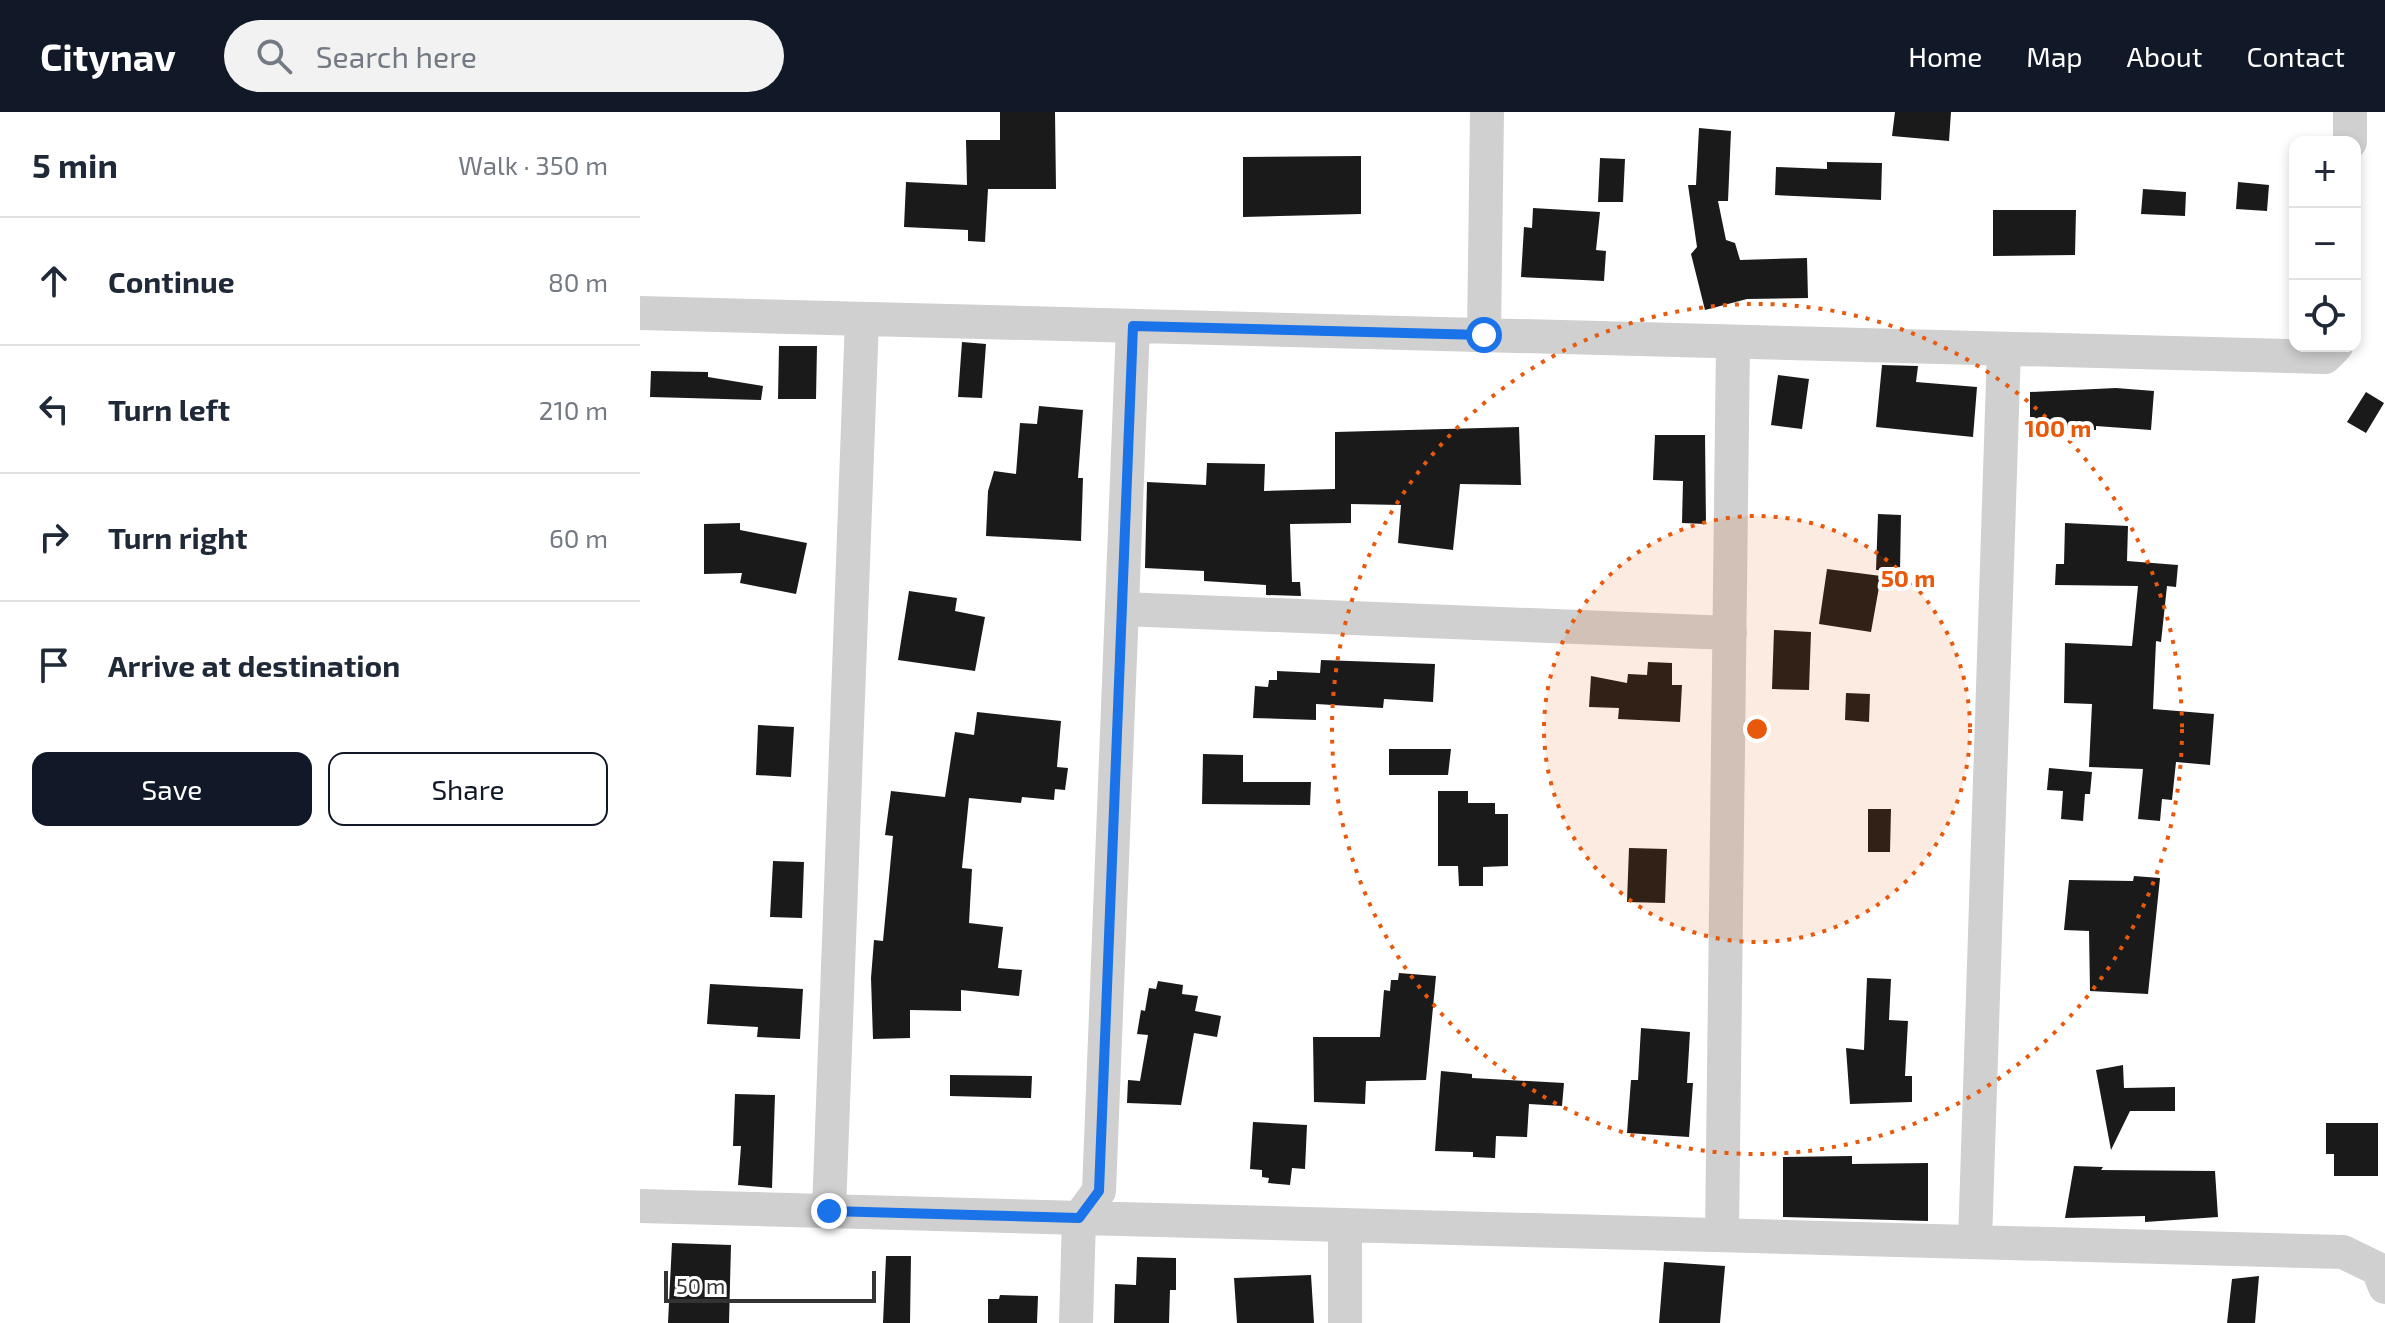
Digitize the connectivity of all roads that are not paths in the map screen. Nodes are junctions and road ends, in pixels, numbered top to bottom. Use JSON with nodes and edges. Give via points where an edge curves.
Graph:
{"nodes":[{"id":1,"x":1487,"y":112,"type":"edge"},
{"id":2,"x":2350,"y":112,"type":"edge"},
{"id":3,"x":2350,"y":136,"type":"edge"},
{"id":4,"x":640,"y":313,"type":"edge"},
{"id":5,"x":862,"y":319,"type":"junction"},
{"id":6,"x":1133,"y":326,"type":"junction"},
{"id":7,"x":1484,"y":335,"type":"junction"},
{"id":8,"x":1733,"y":342,"type":"junction"},
{"id":9,"x":2004,"y":349,"type":"junction"},
{"id":10,"x":2330,"y":352,"type":"edge"},
{"id":11,"x":1122,"y":609,"type":"junction"},
{"id":12,"x":1730,"y":633,"type":"junction"},
{"id":13,"x":640,"y":1206,"type":"edge"},
{"id":14,"x":829,"y":1211,"type":"junction"},
{"id":15,"x":1079,"y":1218,"type":"junction"},
{"id":16,"x":1345,"y":1225,"type":"junction"},
{"id":17,"x":1722,"y":1235,"type":"junction"},
{"id":18,"x":1975,"y":1242,"type":"junction"},
{"id":19,"x":2385,"y":1287,"type":"edge"},
{"id":20,"x":1076,"y":1323,"type":"edge"},
{"id":21,"x":1345,"y":1323,"type":"edge"}],
"edges":[{"from":1,"to":7,"type":"street"},
{"from":2,"to":3,"type":"street"},
{"from":4,"to":5,"type":"street"},
{"from":5,"to":6,"type":"street"},
{"from":5,"to":14,"type":"street"},
{"from":6,"to":7,"type":"street"},
{"from":6,"to":11,"type":"street"},
{"from":7,"to":8,"type":"street"},
{"from":8,"to":9,"type":"street"},
{"from":8,"to":12,"type":"street"},
{"from":9,"to":10,"type":"street","via":[[2325,357]]},
{"from":9,"to":18,"type":"street"},
{"from":11,"to":12,"type":"street"},
{"from":11,"to":15,"type":"street","via":[[1099,1191]]},
{"from":12,"to":17,"type":"street"},
{"from":13,"to":14,"type":"street"},
{"from":14,"to":15,"type":"street"},
{"from":15,"to":16,"type":"street"},
{"from":15,"to":20,"type":"street"},
{"from":16,"to":17,"type":"street"},
{"from":16,"to":21,"type":"street"},
{"from":17,"to":18,"type":"street"},
{"from":18,"to":19,"type":"street","via":[[2343,1252],[2378,1269]]}]}
